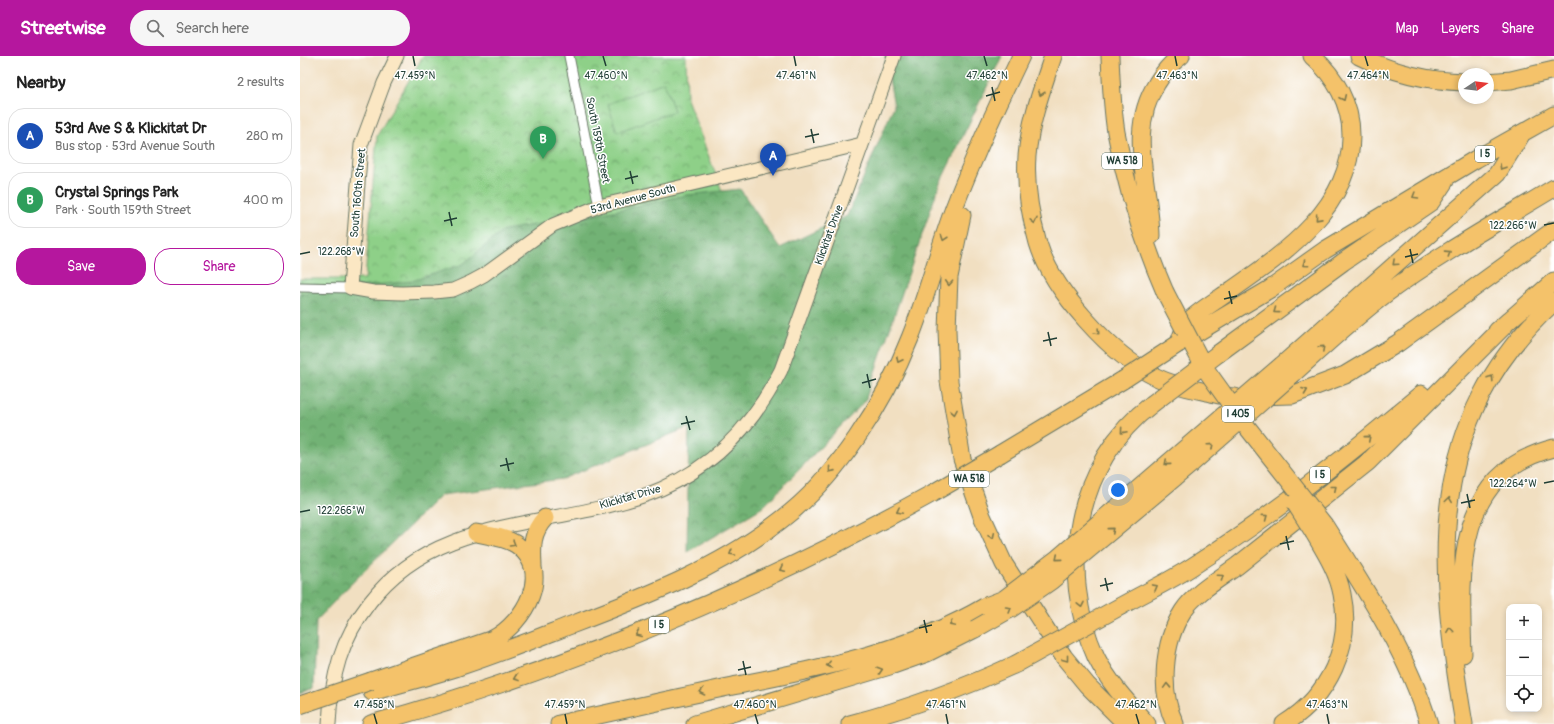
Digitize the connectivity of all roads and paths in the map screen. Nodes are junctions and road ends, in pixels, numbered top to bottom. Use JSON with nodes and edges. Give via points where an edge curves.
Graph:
{"nodes":[{"id":1,"x":397,"y":56,"type":"edge"},
{"id":2,"x":569,"y":56,"type":"edge"},
{"id":3,"x":894,"y":56,"type":"edge"},
{"id":4,"x":1021,"y":56,"type":"edge"},
{"id":5,"x":1053,"y":56,"type":"edge"},
{"id":6,"x":1110,"y":56,"type":"edge"},
{"id":7,"x":1181,"y":56,"type":"edge"},
{"id":8,"x":1312,"y":56,"type":"edge"},
{"id":9,"x":1359,"y":56,"type":"edge"},
{"id":10,"x":1551,"y":71,"type":"edge"},
{"id":11,"x":1494,"y":81,"type":"edge"},
{"id":12,"x":1458,"y":82,"type":"edge"},
{"id":13,"x":1554,"y":115,"type":"edge"},
{"id":14,"x":1526,"y":132,"type":"junction"},
{"id":15,"x":983,"y":137,"type":"junction"},
{"id":16,"x":862,"y":144,"type":"junction"},
{"id":17,"x":1449,"y":176,"type":"junction"},
{"id":18,"x":1552,"y":189,"type":"edge"},
{"id":19,"x":599,"y":206,"type":"junction"},
{"id":20,"x":1554,"y":230,"type":"edge"},
{"id":21,"x":1152,"y":262,"type":"junction"},
{"id":22,"x":1554,"y":281,"type":"edge"},
{"id":23,"x":300,"y":287,"type":"edge"},
{"id":24,"x":350,"y":288,"type":"junction"},
{"id":25,"x":1554,"y":302,"type":"edge"},
{"id":26,"x":1197,"y":324,"type":"junction"},
{"id":27,"x":1504,"y":325,"type":"junction"},
{"id":28,"x":1287,"y":369,"type":"junction"},
{"id":29,"x":1554,"y":448,"type":"edge"},
{"id":30,"x":1521,"y":461,"type":"junction"},
{"id":31,"x":1554,"y":461,"type":"edge"},
{"id":32,"x":545,"y":518,"type":"junction"},
{"id":33,"x":1320,"y":529,"type":"junction"},
{"id":34,"x":476,"y":533,"type":"junction"},
{"id":35,"x":534,"y":573,"type":"junction"},
{"id":36,"x":372,"y":686,"type":"junction"},
{"id":37,"x":300,"y":706,"type":"edge"},
{"id":38,"x":329,"y":724,"type":"edge"},
{"id":39,"x":371,"y":724,"type":"edge"},
{"id":40,"x":558,"y":724,"type":"edge"},
{"id":41,"x":695,"y":724,"type":"edge"},
{"id":42,"x":850,"y":724,"type":"edge"},
{"id":43,"x":1126,"y":724,"type":"edge"},
{"id":44,"x":1148,"y":724,"type":"edge"},
{"id":45,"x":1175,"y":724,"type":"edge"},
{"id":46,"x":1284,"y":724,"type":"edge"},
{"id":47,"x":1429,"y":724,"type":"edge"},
{"id":48,"x":1465,"y":724,"type":"edge"}],
"edges":[{"from":1,"to":24,"type":"main road","name":"South 160th Street","via":[[361,145]]},
{"from":2,"to":19,"type":"street","name":"South 159th Street"},
{"from":3,"to":16,"type":"main road","name":"Klickitat Drive"},
{"from":4,"to":15,"type":"highway","number":"WA 518"},
{"from":5,"to":20,"type":"highway","one_way":true,"via":[[1032,117],[1027,156],[1029,197],[1038,244],[1052,274],[1079,313],[1115,350],[1155,377],[1192,389],[1232,397],[1292,395],[1345,376],[1398,344]]},
{"from":6,"to":21,"type":"highway","number":"WA 518","via":[[1116,131],[1126,180]]},
{"from":7,"to":21,"type":"highway","via":[[1162,74],[1151,93],[1141,128],[1140,145],[1151,229]]},
{"from":8,"to":26,"type":"highway","one_way":true,"via":[[1334,80],[1346,103],[1352,146],[1343,177],[1322,213],[1301,236]]},
{"from":9,"to":12,"type":"highway","via":[[1399,72]]},
{"from":10,"to":11,"type":"highway"},
{"from":13,"to":14,"type":"highway","number":"I 5"},
{"from":14,"to":17,"type":"highway","number":"I 5"},
{"from":14,"to":28,"type":"highway","number":"I 5","one_way":true,"via":[[1497,174]]},
{"from":15,"to":36,"type":"highway","one_way":true,"via":[[954,209],[910,338],[888,383],[852,444],[815,490],[782,520],[735,552],[682,580],[623,606],[462,666]]},
{"from":15,"to":43,"type":"highway","number":"WA 518","one_way":true,"via":[[960,220],[949,277],[949,381],[962,459],[982,516],[1004,564],[1064,657],[1087,685]]},
{"from":16,"to":19,"type":"main road","name":"53rd Avenue South"},
{"from":16,"to":32,"type":"main road","name":"Klickitat Drive","via":[[780,370],[763,403],[742,430],[705,464],[662,488],[619,502]]},
{"from":17,"to":26,"type":"highway","number":"I 5","one_way":true,"via":[[1325,250],[1270,289]]},
{"from":17,"to":44,"type":"highway","one_way":true,"bridge":true,"via":[[1431,202],[1343,262],[1152,404],[1125,429],[1100,466],[1089,488],[1082,512],[1076,552],[1078,594],[1096,656],[1113,686]]},
{"from":28,"to":18,"type":"highway","number":"I 5","one_way":true,"via":[[1389,292]]},
{"from":19,"to":24,"type":"main road","name":"53rd Avenue South","via":[[553,225],[484,275],[453,290],[402,293]]},
{"from":21,"to":33,"type":"highway","number":"I 405","bridge":true,"via":[[1204,367]]},
{"from":22,"to":27,"type":"highway","number":"I 5"},
{"from":23,"to":24,"type":"street"},
{"from":48,"to":25,"type":"highway","one_way":true,"via":[[1446,600],[1446,518],[1451,483],[1474,410],[1486,385],[1516,341]]},
{"from":26,"to":39,"type":"highway","number":"I 5","one_way":true,"bridge":true,"via":[[1178,344],[1000,454],[933,493],[732,595],[644,631],[451,702]]},
{"from":42,"to":27,"type":"highway","number":"I 5","one_way":true,"bridge":true,"via":[[943,695],[1016,664],[1189,568],[1251,527],[1363,443]]},
{"from":45,"to":27,"type":"highway","one_way":true,"via":[[1167,698],[1166,663],[1175,627],[1183,610],[1214,582],[1368,462]]},
{"from":28,"to":40,"type":"highway","number":"I 5","one_way":true,"bridge":true,"via":[[1058,558],[1004,599],[916,640],[855,660]]},
{"from":41,"to":28,"type":"highway","number":"I 5","one_way":true,"bridge":true,"via":[[927,653],[1012,608],[1051,581],[1190,465]]},
{"from":29,"to":30,"type":"highway"},
{"from":30,"to":31,"type":"highway"},
{"from":30,"to":48,"type":"highway","via":[[1508,468],[1487,491],[1471,521],[1465,547],[1462,570],[1462,618]]},
{"from":32,"to":34,"type":"main road","name":"Klickitat Drive"},
{"from":32,"to":35,"type":"highway","via":[[539,524],[532,540]]},
{"from":33,"to":46,"type":"highway","via":[[1342,593],[1345,611],[1343,646],[1329,679],[1317,696],[1306,709]]},
{"from":33,"to":47,"type":"highway","number":"I 405","via":[[1380,612],[1413,682]]},
{"from":34,"to":35,"type":"highway","one_way":true,"via":[[504,539],[518,546],[529,559]]},
{"from":34,"to":38,"type":"main road","name":"Klickitat Drive","via":[[448,542],[414,560],[373,597],[349,633],[334,672]]},
{"from":35,"to":36,"type":"highway","via":[[533,589],[524,611],[517,622],[500,635]]},
{"from":36,"to":37,"type":"highway","bridge":true}]}
